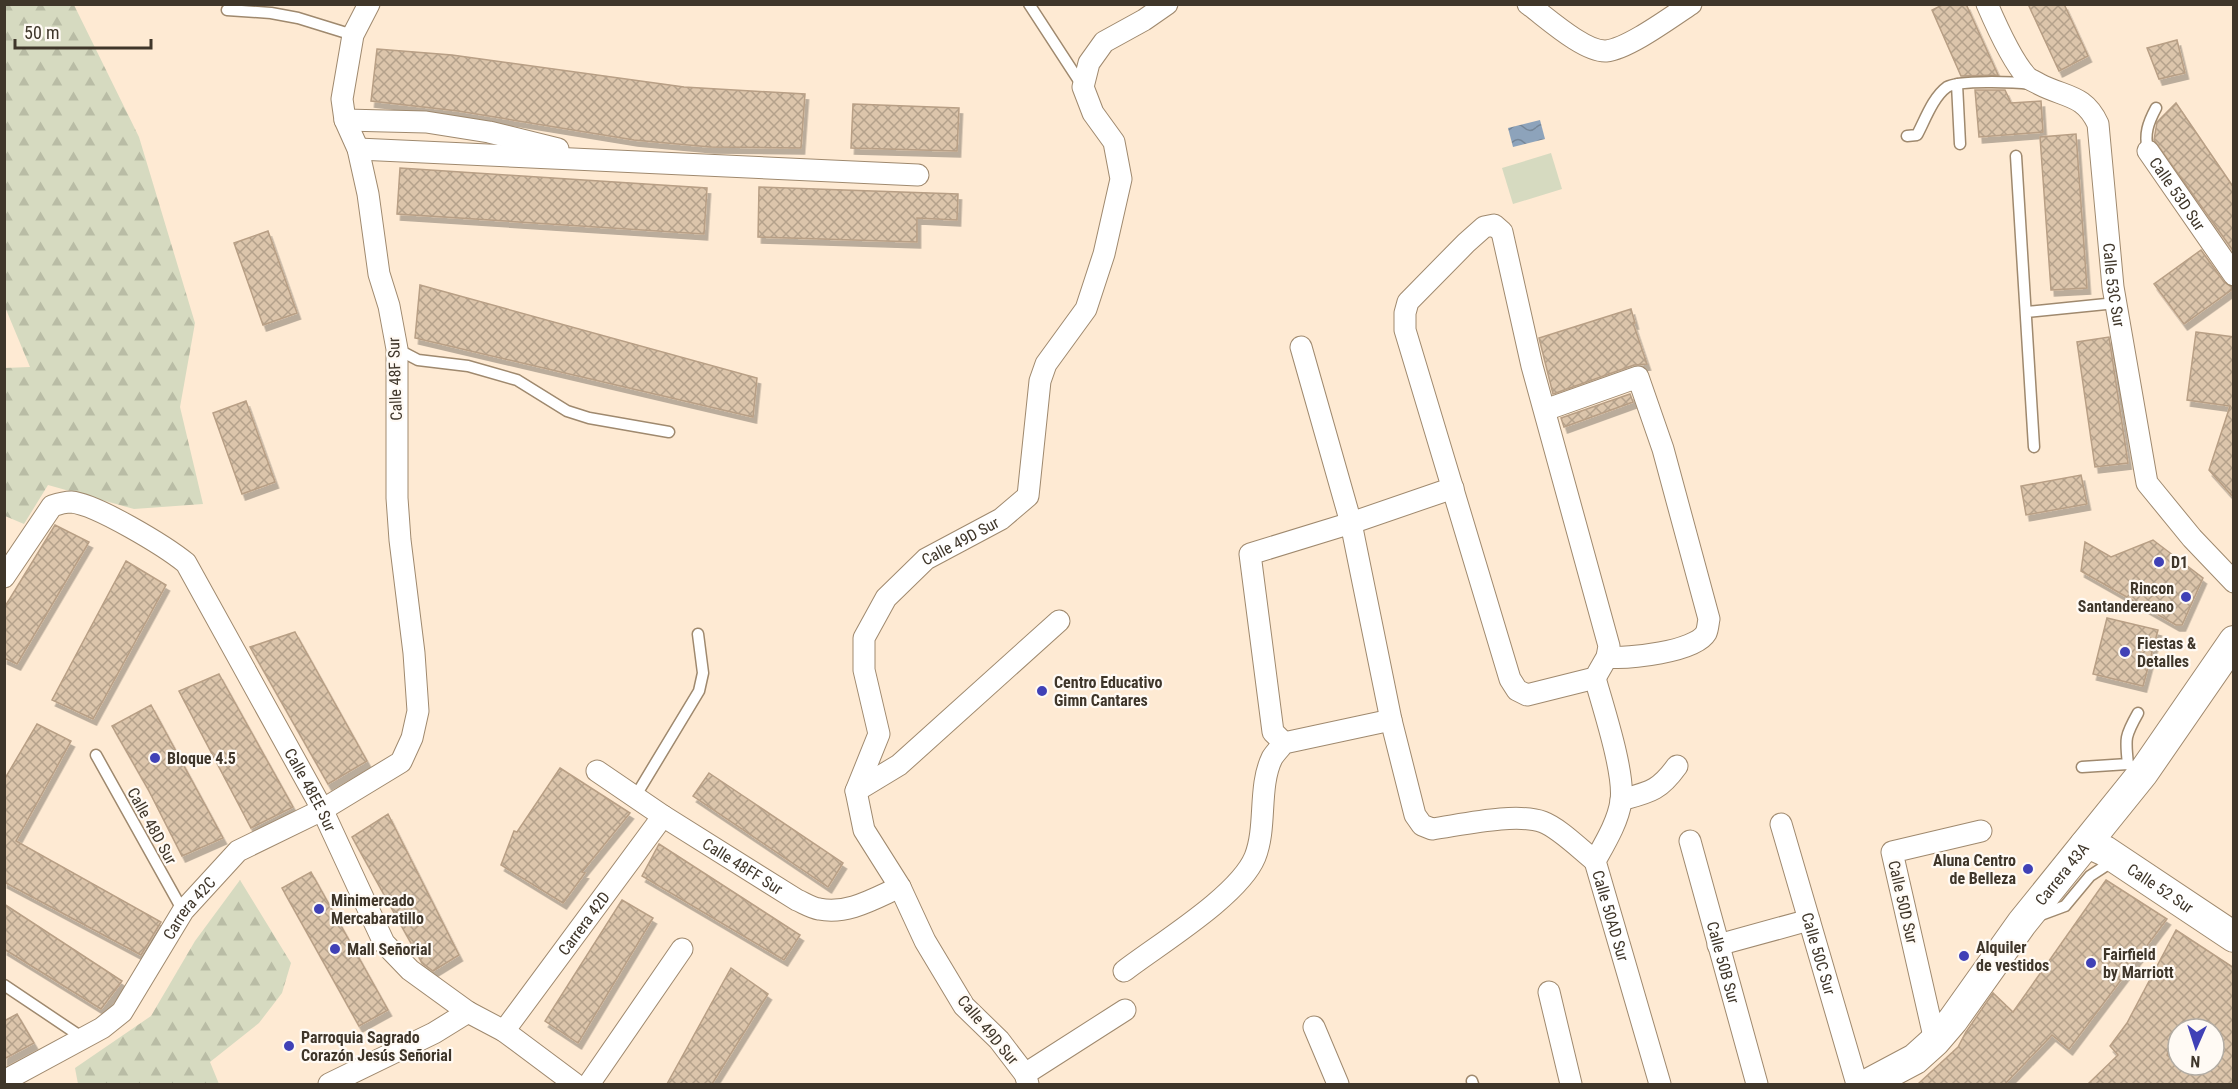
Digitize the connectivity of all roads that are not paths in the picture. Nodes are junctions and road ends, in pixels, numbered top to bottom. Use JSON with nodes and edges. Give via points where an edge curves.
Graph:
{"nodes":[{"id":1,"x":369,"y":4,"type":"edge"},
{"id":2,"x":1029,"y":4,"type":"edge"},
{"id":3,"x":1167,"y":4,"type":"edge"},
{"id":4,"x":1528,"y":4,"type":"edge"},
{"id":5,"x":1691,"y":4,"type":"edge"},
{"id":6,"x":1987,"y":4,"type":"edge"},
{"id":7,"x":227,"y":10,"type":"dead end"},
{"id":8,"x":353,"y":35,"type":"junction"},
{"id":9,"x":1957,"y":84,"type":"junction"},
{"id":10,"x":2042,"y":86,"type":"junction"},
{"id":11,"x":1083,"y":87,"type":"junction"},
{"id":12,"x":2156,"y":108,"type":"dead end"},
{"id":13,"x":345,"y":120,"type":"junction"},
{"id":14,"x":1907,"y":136,"type":"dead end"},
{"id":15,"x":1960,"y":144,"type":"dead end"},
{"id":16,"x":358,"y":149,"type":"junction"},
{"id":17,"x":2148,"y":151,"type":"joint"},
{"id":18,"x":2016,"y":156,"type":"dead end"},
{"id":19,"x":608,"y":161,"type":"junction"},
{"id":20,"x":918,"y":175,"type":"dead end"},
{"id":21,"x":2234,"y":275,"type":"edge"},
{"id":22,"x":2116,"y":303,"type":"junction"},
{"id":23,"x":2027,"y":312,"type":"junction"},
{"id":24,"x":1301,"y":347,"type":"dead end"},
{"id":25,"x":397,"y":349,"type":"junction"},
{"id":26,"x":1545,"y":410,"type":"junction"},
{"id":27,"x":669,"y":432,"type":"dead end"},
{"id":28,"x":2034,"y":447,"type":"dead end"},
{"id":29,"x":1453,"y":488,"type":"junction"},
{"id":30,"x":1351,"y":523,"type":"junction"},
{"id":31,"x":4,"y":577,"type":"edge"},
{"id":32,"x":2234,"y":582,"type":"edge"},
{"id":33,"x":1059,"y":621,"type":"dead end"},
{"id":34,"x":698,"y":634,"type":"dead end"},
{"id":35,"x":2234,"y":641,"type":"edge"},
{"id":36,"x":1607,"y":657,"type":"junction"},
{"id":37,"x":1595,"y":678,"type":"junction"},
{"id":38,"x":2138,"y":713,"type":"dead end"},
{"id":39,"x":1391,"y":720,"type":"junction"},
{"id":40,"x":1284,"y":743,"type":"junction"},
{"id":41,"x":96,"y":755,"type":"dead end"},
{"id":42,"x":401,"y":762,"type":"joint"},
{"id":43,"x":1677,"y":766,"type":"dead end"},
{"id":44,"x":2082,"y":767,"type":"dead end"},
{"id":45,"x":2135,"y":768,"type":"junction"},
{"id":46,"x":597,"y":771,"type":"dead end"},
{"id":47,"x":856,"y":791,"type":"junction"},
{"id":48,"x":635,"y":797,"type":"junction"},
{"id":49,"x":1621,"y":800,"type":"junction"},
{"id":50,"x":322,"y":810,"type":"junction"},
{"id":51,"x":663,"y":816,"type":"junction"},
{"id":52,"x":1781,"y":824,"type":"dead end"},
{"id":53,"x":1981,"y":831,"type":"dead end"},
{"id":54,"x":1690,"y":841,"type":"dead end"},
{"id":55,"x":2085,"y":845,"type":"junction"},
{"id":56,"x":2115,"y":859,"type":"junction"},
{"id":57,"x":1595,"y":861,"type":"junction"},
{"id":58,"x":900,"y":887,"type":"junction"},
{"id":59,"x":183,"y":911,"type":"junction"},
{"id":60,"x":1809,"y":920,"type":"junction"},
{"id":61,"x":2022,"y":922,"type":"junction"},
{"id":62,"x":2234,"y":937,"type":"edge"},
{"id":63,"x":1718,"y":945,"type":"junction"},
{"id":64,"x":682,"y":949,"type":"dead end"},
{"id":65,"x":1124,"y":970,"type":"dead end"},
{"id":66,"x":4,"y":985,"type":"edge"},
{"id":67,"x":1549,"y":992,"type":"dead end"},
{"id":68,"x":1125,"y":1010,"type":"dead end"},
{"id":69,"x":468,"y":1012,"type":"junction"},
{"id":70,"x":1314,"y":1027,"type":"dead end"},
{"id":71,"x":504,"y":1031,"type":"junction"},
{"id":72,"x":83,"y":1038,"type":"junction"},
{"id":73,"x":1935,"y":1041,"type":"junction"},
{"id":74,"x":1026,"y":1079,"type":"edge"},
{"id":75,"x":4,"y":1081,"type":"edge"},
{"id":76,"x":329,"y":1084,"type":"edge"},
{"id":77,"x":575,"y":1084,"type":"edge"},
{"id":78,"x":589,"y":1084,"type":"edge"},
{"id":79,"x":1338,"y":1084,"type":"edge"},
{"id":80,"x":1571,"y":1084,"type":"edge"},
{"id":81,"x":1660,"y":1084,"type":"edge"},
{"id":82,"x":1757,"y":1084,"type":"edge"},
{"id":83,"x":1857,"y":1084,"type":"edge"},
{"id":84,"x":1868,"y":1084,"type":"edge"}],
"edges":[{"from":1,"to":8,"type":"street","name":"Calle 48F Sur"},
{"from":2,"to":11,"type":"lane"},
{"from":3,"to":11,"type":"street","via":[[1104,42],[1089,63]]},
{"from":4,"to":5,"type":"street","via":[[1585,45],[1605,51],[1627,44]]},
{"from":6,"to":10,"type":"street","name":"Calle 53C Sur","via":[[2028,78]]},
{"from":7,"to":8,"type":"lane","via":[[287,16]]},
{"from":8,"to":13,"type":"street","name":"Calle 48F Sur","via":[[342,99]]},
{"from":9,"to":10,"type":"lane","via":[[2009,81]]},
{"from":9,"to":14,"type":"lane","via":[[1945,88],[1917,135]]},
{"from":9,"to":15,"type":"lane"},
{"from":10,"to":22,"type":"street","name":"Calle 53C Sur","via":[[2077,99],[2091,109],[2098,124]]},
{"from":11,"to":47,"type":"street","name":"Calle 49D Sur","via":[[1093,113],[1114,142],[1121,179],[1104,254],[1086,309],[1046,364],[1040,381],[1028,496],[1001,519],[926,559],[886,598],[864,638],[864,670],[879,734]]},
{"from":12,"to":17,"type":"lane","name":"Calle 53D Sur","via":[[2145,137]]},
{"from":13,"to":16,"type":"street","name":"Calle 48F Sur"},
{"from":13,"to":19,"type":"street","via":[[426,122],[489,132]]},
{"from":16,"to":19,"type":"street"},
{"from":16,"to":25,"type":"street","name":"Calle 48F Sur","via":[[379,274],[390,306]]},
{"from":17,"to":21,"type":"street","name":"Calle 53D Sur"},
{"from":18,"to":23,"type":"lane"},
{"from":19,"to":20,"type":"street"},
{"from":22,"to":23,"type":"lane"},
{"from":22,"to":32,"type":"street","name":"Calle 53C Sur","via":[[2147,483],[2172,523]]},
{"from":23,"to":28,"type":"lane"},
{"from":24,"to":30,"type":"street"},
{"from":25,"to":27,"type":"lane","via":[[418,360],[468,366],[517,380],[567,411],[589,418]]},
{"from":25,"to":42,"type":"street","name":"Calle 48F Sur","via":[[397,498],[418,711]]},
{"from":26,"to":29,"type":"street","via":[[1502,232],[1494,225],[1484,227],[1408,302],[1405,313],[1405,330]]},
{"from":26,"to":36,"type":"street","via":[[1609,646]]},
{"from":26,"to":36,"type":"street","via":[[1638,377],[1663,449],[1709,619],[1705,634],[1690,645],[1624,659]]},
{"from":29,"to":30,"type":"street"},
{"from":29,"to":37,"type":"street","via":[[1510,679],[1517,690],[1527,695]]},
{"from":30,"to":39,"type":"street"},
{"from":30,"to":40,"type":"street","via":[[1250,554],[1273,732]]},
{"from":31,"to":50,"type":"street","name":"Calle 48EE Sur","via":[[52,506],[69,502],[89,506],[171,551],[186,563]]},
{"from":33,"to":47,"type":"street","via":[[899,765]]},
{"from":34,"to":48,"type":"lane","via":[[703,673],[699,690]]},
{"from":35,"to":45,"type":"main road","name":"Carrera 43A"},
{"from":36,"to":37,"type":"street"},
{"from":37,"to":49,"type":"street","name":"Calle 50AD Sur","via":[[1619,770]]},
{"from":38,"to":45,"type":"lane","via":[[2126,734]]},
{"from":39,"to":40,"type":"street"},
{"from":39,"to":57,"type":"street","via":[[1415,815],[1422,825],[1432,829],[1516,818],[1542,821]]},
{"from":40,"to":65,"type":"street","via":[[1272,758],[1255,856],[1243,879]]},
{"from":41,"to":59,"type":"lane","name":"Calle 48D Sur"},
{"from":42,"to":50,"type":"street","name":"Carrera 42C"},
{"from":43,"to":49,"type":"street","via":[[1665,783]]},
{"from":44,"to":45,"type":"lane"},
{"from":45,"to":55,"type":"main road","name":"Carrera 43A"},
{"from":46,"to":48,"type":"street","name":"Calle 48FF Sur"},
{"from":47,"to":58,"type":"street","name":"Calle 49D Sur","via":[[864,830]]},
{"from":48,"to":51,"type":"street","name":"Calle 48FF Sur"},
{"from":49,"to":57,"type":"street","name":"Calle 50AD Sur"},
{"from":50,"to":59,"type":"street","name":"Carrera 42C","via":[[238,851]]},
{"from":50,"to":69,"type":"street","name":"Calle 48EE Sur","via":[[384,943],[410,970]]},
{"from":51,"to":58,"type":"street","name":"Calle 48FF Sur","via":[[797,900],[818,909],[840,910],[860,905]]},
{"from":51,"to":71,"type":"street","name":"Carrera 42D"},
{"from":52,"to":60,"type":"street","name":"Calle 50C Sur"},
{"from":53,"to":73,"type":"street","name":"Calle 50D Sur","via":[[1892,852]]},
{"from":54,"to":63,"type":"street","name":"Calle 50B Sur"},
{"from":55,"to":56,"type":"main road","name":"Calle 52 Sur"},
{"from":55,"to":61,"type":"main road","name":"Carrera 43A"},
{"from":56,"to":61,"type":"lane","via":[[2090,876],[2065,906]]},
{"from":56,"to":62,"type":"main road","name":"Calle 52 Sur"},
{"from":57,"to":81,"type":"street","name":"Calle 50AD Sur"},
{"from":58,"to":74,"type":"street","name":"Calle 49D Sur","via":[[925,940],[964,1006],[999,1040]]},
{"from":59,"to":72,"type":"street","name":"Carrera 42C","via":[[122,1012]]},
{"from":60,"to":63,"type":"street"},
{"from":60,"to":83,"type":"street","name":"Calle 50C Sur"},
{"from":61,"to":73,"type":"main road","name":"Carrera 43A"},
{"from":63,"to":82,"type":"street","name":"Calle 50B Sur"},
{"from":64,"to":78,"type":"street"},
{"from":66,"to":72,"type":"lane"},
{"from":67,"to":80,"type":"street"},
{"from":68,"to":74,"type":"street"},
{"from":69,"to":71,"type":"street","name":"Calle 48EE Sur"},
{"from":69,"to":76,"type":"street","via":[[434,1033]]},
{"from":70,"to":79,"type":"street"},
{"from":71,"to":77,"type":"street","name":"Calle 48EE Sur"},
{"from":72,"to":75,"type":"street","name":"Carrera 42C"},
{"from":73,"to":84,"type":"main road","name":"Carrera 43A","via":[[1915,1059]]}]}
